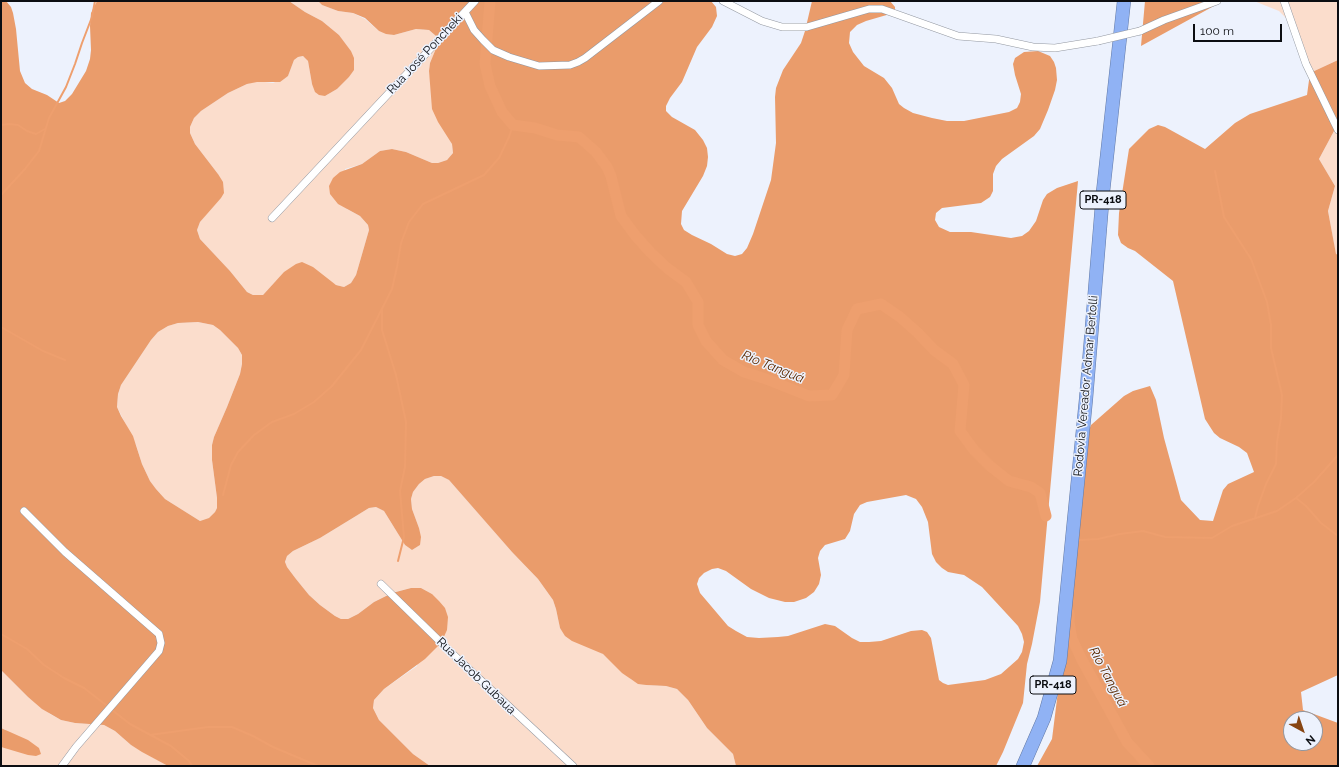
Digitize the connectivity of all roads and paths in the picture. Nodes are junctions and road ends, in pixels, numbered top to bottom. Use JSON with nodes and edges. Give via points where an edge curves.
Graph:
{"nodes":[{"id":1,"x":474,"y":1,"type":"edge"},
{"id":2,"x":659,"y":1,"type":"edge"},
{"id":3,"x":723,"y":1,"type":"edge"},
{"id":4,"x":1124,"y":1,"type":"edge"},
{"id":5,"x":1217,"y":1,"type":"edge"},
{"id":6,"x":1284,"y":1,"type":"edge"},
{"id":7,"x":465,"y":12,"type":"junction"},
{"id":8,"x":1338,"y":130,"type":"edge"},
{"id":9,"x":272,"y":218,"type":"dead end"},
{"id":10,"x":24,"y":511,"type":"dead end"},
{"id":11,"x":381,"y":584,"type":"dead end"},
{"id":12,"x":62,"y":766,"type":"edge"},
{"id":13,"x":573,"y":766,"type":"edge"},
{"id":14,"x":1023,"y":766,"type":"edge"}],
"edges":[{"from":1,"to":7,"type":"street"},
{"from":2,"to":7,"type":"street","name":"Rua José Poncheki","via":[[578,62],[539,66],[494,50],[474,30]]},
{"from":3,"to":5,"type":"street","bridge":true,"via":[[762,21],[782,27],[807,27],[869,9],[882,9],[958,36],[1055,48],[1140,31]]},
{"from":4,"to":14,"type":"highway","name":"Rodovia Vereador Admar Bertolli","number":"PR-418","via":[[1103,192],[1060,661],[1044,718]]},
{"from":6,"to":8,"type":"street","via":[[1306,64]]},
{"from":7,"to":9,"type":"street","name":"Rua José Poncheki"},
{"from":10,"to":12,"type":"street","via":[[65,552],[159,634],[161,643],[159,650]]},
{"from":11,"to":13,"type":"street","name":"Rua Jacob Gubaua"}]}
